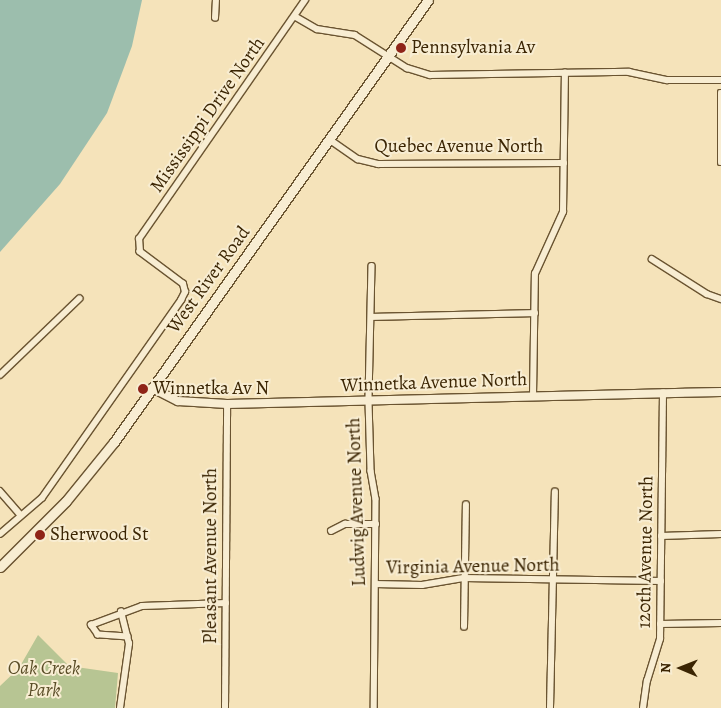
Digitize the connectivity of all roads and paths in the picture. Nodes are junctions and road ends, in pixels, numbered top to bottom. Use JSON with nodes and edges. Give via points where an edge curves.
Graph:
{"nodes":[{"id":1,"x":216,"y":0,"type":"edge"},
{"id":2,"x":305,"y":0,"type":"edge"},
{"id":3,"x":428,"y":0,"type":"edge"},
{"id":4,"x":296,"y":17,"type":"junction"},
{"id":5,"x":215,"y":18,"type":"dead end"},
{"id":6,"x":388,"y":56,"type":"junction"},
{"id":7,"x":566,"y":74,"type":"junction"},
{"id":8,"x":721,"y":80,"type":"edge"},
{"id":9,"x":721,"y":93,"type":"edge"},
{"id":10,"x":329,"y":140,"type":"junction"},
{"id":11,"x":721,"y":162,"type":"edge"},
{"id":12,"x":564,"y":163,"type":"junction"},
{"id":13,"x":652,"y":259,"type":"dead end"},
{"id":14,"x":372,"y":266,"type":"dead end"},
{"id":15,"x":184,"y":292,"type":"joint"},
{"id":16,"x":79,"y":299,"type":"dead end"},
{"id":17,"x":721,"y":299,"type":"edge"},
{"id":18,"x":535,"y":313,"type":"junction"},
{"id":19,"x":372,"y":317,"type":"junction"},
{"id":20,"x":0,"y":375,"type":"edge"},
{"id":21,"x":152,"y":388,"type":"junction"},
{"id":22,"x":721,"y":392,"type":"edge"},
{"id":23,"x":663,"y":393,"type":"junction"},
{"id":24,"x":533,"y":396,"type":"junction"},
{"id":25,"x":369,"y":402,"type":"junction"},
{"id":26,"x":227,"y":404,"type":"junction"},
{"id":27,"x":0,"y":491,"type":"edge"},
{"id":28,"x":555,"y":492,"type":"dead end"},
{"id":29,"x":466,"y":505,"type":"dead end"},
{"id":30,"x":21,"y":515,"type":"junction"},
{"id":31,"x":376,"y":524,"type":"junction"},
{"id":32,"x":331,"y":531,"type":"dead end"},
{"id":33,"x":0,"y":534,"type":"edge"},
{"id":34,"x":721,"y":534,"type":"edge"},
{"id":35,"x":661,"y":536,"type":"junction"},
{"id":36,"x":0,"y":567,"type":"edge"},
{"id":37,"x":464,"y":578,"type":"junction"},
{"id":38,"x":554,"y":580,"type":"junction"},
{"id":39,"x":661,"y":581,"type":"junction"},
{"id":40,"x":376,"y":584,"type":"junction"},
{"id":41,"x":226,"y":603,"type":"junction"},
{"id":42,"x":121,"y":612,"type":"junction"},
{"id":43,"x":721,"y":623,"type":"edge"},
{"id":44,"x":660,"y":624,"type":"junction"},
{"id":45,"x":464,"y":627,"type":"dead end"},
{"id":46,"x":128,"y":637,"type":"junction"},
{"id":47,"x":120,"y":708,"type":"edge"},
{"id":48,"x":225,"y":708,"type":"edge"},
{"id":49,"x":374,"y":708,"type":"edge"},
{"id":50,"x":550,"y":708,"type":"edge"},
{"id":51,"x":643,"y":708,"type":"edge"}],
"edges":[{"from":1,"to":5,"type":"street"},
{"from":2,"to":4,"type":"street","name":"Mississippi Drive North"},
{"from":3,"to":6,"type":"main road","name":"West River Road"},
{"from":4,"to":6,"type":"street","via":[[317,29],[355,35]]},
{"from":4,"to":15,"type":"street","name":"Mississippi Drive North","via":[[143,233],[138,248],[180,281]]},
{"from":6,"to":7,"type":"street","via":[[407,68],[430,75]]},
{"from":6,"to":10,"type":"main road","name":"West River Road"},
{"from":7,"to":8,"type":"street","via":[[629,72],[667,80]]},
{"from":7,"to":12,"type":"street"},
{"from":9,"to":11,"type":"street"},
{"from":10,"to":12,"type":"street","name":"Quebec Avenue North","via":[[358,159],[378,164]]},
{"from":10,"to":21,"type":"main road","name":"West River Road"},
{"from":12,"to":18,"type":"street","via":[[563,212],[537,266]]},
{"from":13,"to":17,"type":"street","via":[[707,294]]},
{"from":14,"to":19,"type":"street","name":"Ludwig Avenue North"},
{"from":15,"to":30,"type":"street","name":"West River Road","via":[[56,481],[34,506]]},
{"from":16,"to":20,"type":"street"},
{"from":18,"to":19,"type":"street"},
{"from":18,"to":24,"type":"street"},
{"from":19,"to":25,"type":"street","name":"Ludwig Avenue North"},
{"from":21,"to":26,"type":"street","name":"Winnetka Avenue North","via":[[178,401]]},
{"from":21,"to":36,"type":"main road","name":"West River Road","via":[[85,480]]},
{"from":22,"to":23,"type":"street","name":"Winnetka Avenue North"},
{"from":23,"to":24,"type":"street","name":"Winnetka Avenue North"},
{"from":23,"to":35,"type":"street","name":"120th Avenue North"},
{"from":24,"to":25,"type":"street","name":"Winnetka Avenue North"},
{"from":25,"to":26,"type":"street","name":"Winnetka Avenue North"},
{"from":25,"to":31,"type":"street","name":"Ludwig Avenue North"},
{"from":26,"to":41,"type":"street","name":"Pleasant Avenue North"},
{"from":27,"to":30,"type":"street"},
{"from":28,"to":38,"type":"street"},
{"from":29,"to":37,"type":"street"},
{"from":30,"to":33,"type":"street","name":"West River Road"},
{"from":31,"to":32,"type":"street","via":[[345,524]]},
{"from":31,"to":40,"type":"street","name":"Ludwig Avenue North"},
{"from":34,"to":35,"type":"street"},
{"from":35,"to":39,"type":"street","name":"120th Avenue North"},
{"from":37,"to":38,"type":"street","name":"Virginia Avenue North"},
{"from":37,"to":40,"type":"street","name":"Virginia Avenue North","via":[[422,585]]},
{"from":37,"to":45,"type":"street"},
{"from":38,"to":39,"type":"street","name":"Virginia Avenue North"},
{"from":38,"to":50,"type":"street"},
{"from":39,"to":44,"type":"street","name":"120th Avenue North"},
{"from":40,"to":49,"type":"street","name":"Ludwig Avenue North"},
{"from":41,"to":42,"type":"street","via":[[142,606]]},
{"from":41,"to":48,"type":"street","name":"Pleasant Avenue North"},
{"from":42,"to":46,"type":"street"},
{"from":42,"to":46,"type":"street","via":[[94,622],[92,629],[98,636]]},
{"from":43,"to":44,"type":"street"},
{"from":44,"to":51,"type":"street","name":"120th Avenue North","via":[[660,646],[647,680]]},
{"from":46,"to":47,"type":"street"}]}
